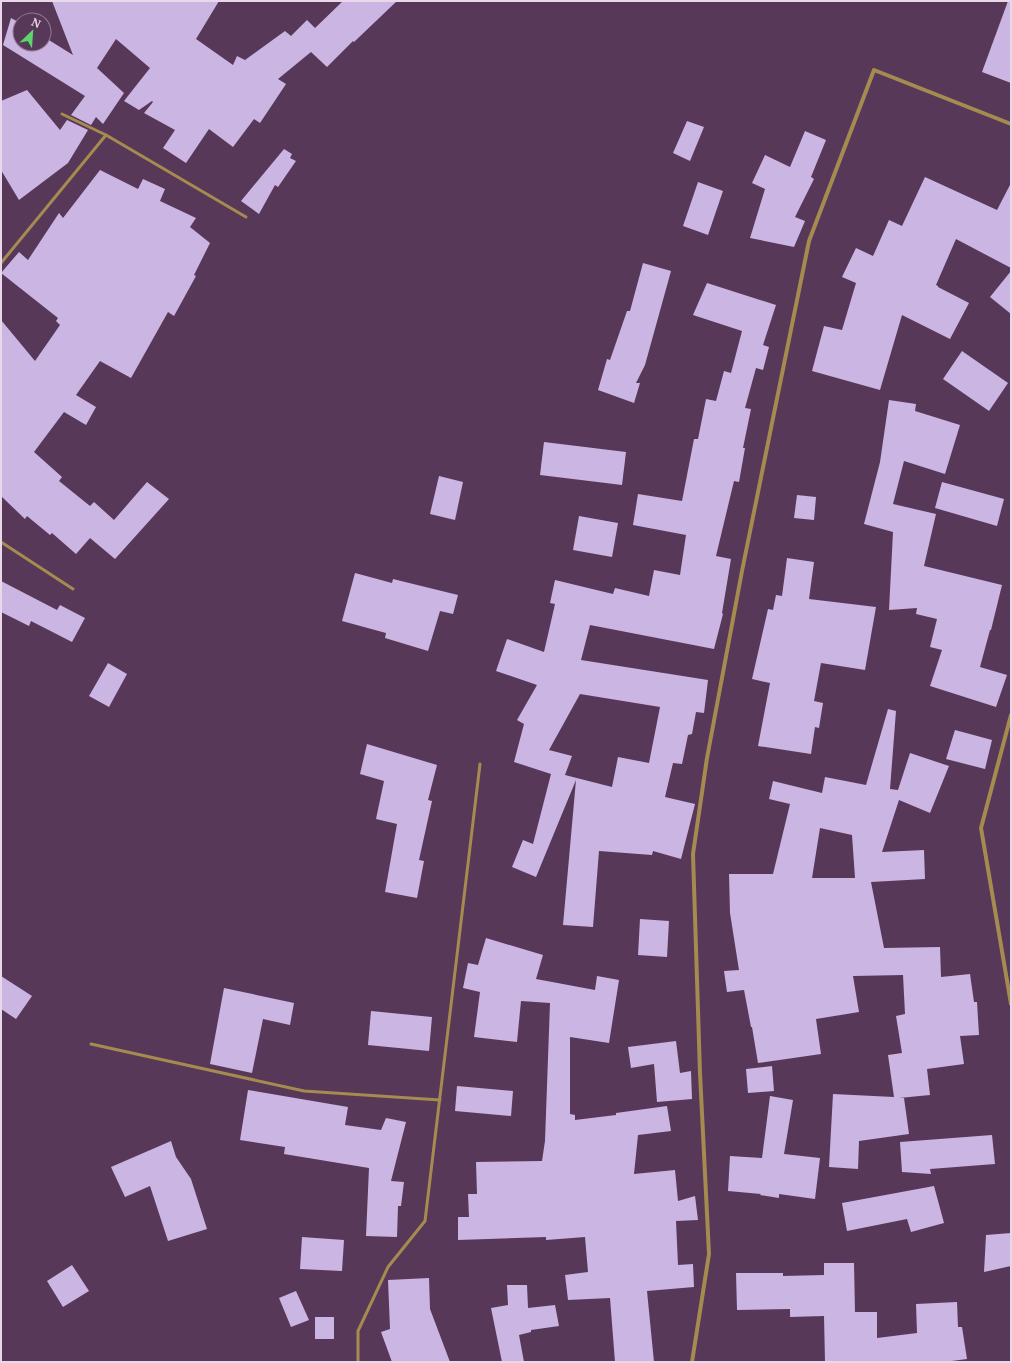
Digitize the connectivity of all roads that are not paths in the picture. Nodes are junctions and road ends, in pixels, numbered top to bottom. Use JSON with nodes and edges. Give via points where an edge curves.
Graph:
{"nodes":[{"id":1,"x":62,"y":114,"type":"dead end"},
{"id":2,"x":1011,"y":124,"type":"edge"},
{"id":3,"x":106,"y":135,"type":"junction"},
{"id":4,"x":246,"y":217,"type":"dead end"},
{"id":5,"x":1,"y":263,"type":"edge"},
{"id":6,"x":1,"y":542,"type":"edge"},
{"id":7,"x":73,"y":589,"type":"dead end"},
{"id":8,"x":1011,"y":715,"type":"edge"},
{"id":9,"x":480,"y":764,"type":"dead end"},
{"id":10,"x":1011,"y":1004,"type":"edge"},
{"id":11,"x":91,"y":1044,"type":"dead end"},
{"id":12,"x":440,"y":1100,"type":"junction"},
{"id":13,"x":358,"y":1362,"type":"edge"},
{"id":14,"x":692,"y":1362,"type":"edge"}],
"edges":[{"from":1,"to":3,"type":"lane"},
{"from":2,"to":14,"type":"street","via":[[874,70],[809,241],[745,556],[693,854],[698,1020],[710,1254]]},
{"from":3,"to":4,"type":"lane"},
{"from":3,"to":5,"type":"lane"},
{"from":6,"to":7,"type":"lane"},
{"from":8,"to":10,"type":"street","via":[[981,828]]},
{"from":9,"to":12,"type":"lane"},
{"from":11,"to":12,"type":"lane","via":[[304,1091]]},
{"from":12,"to":13,"type":"lane","via":[[425,1221],[388,1267],[358,1331]]}]}
